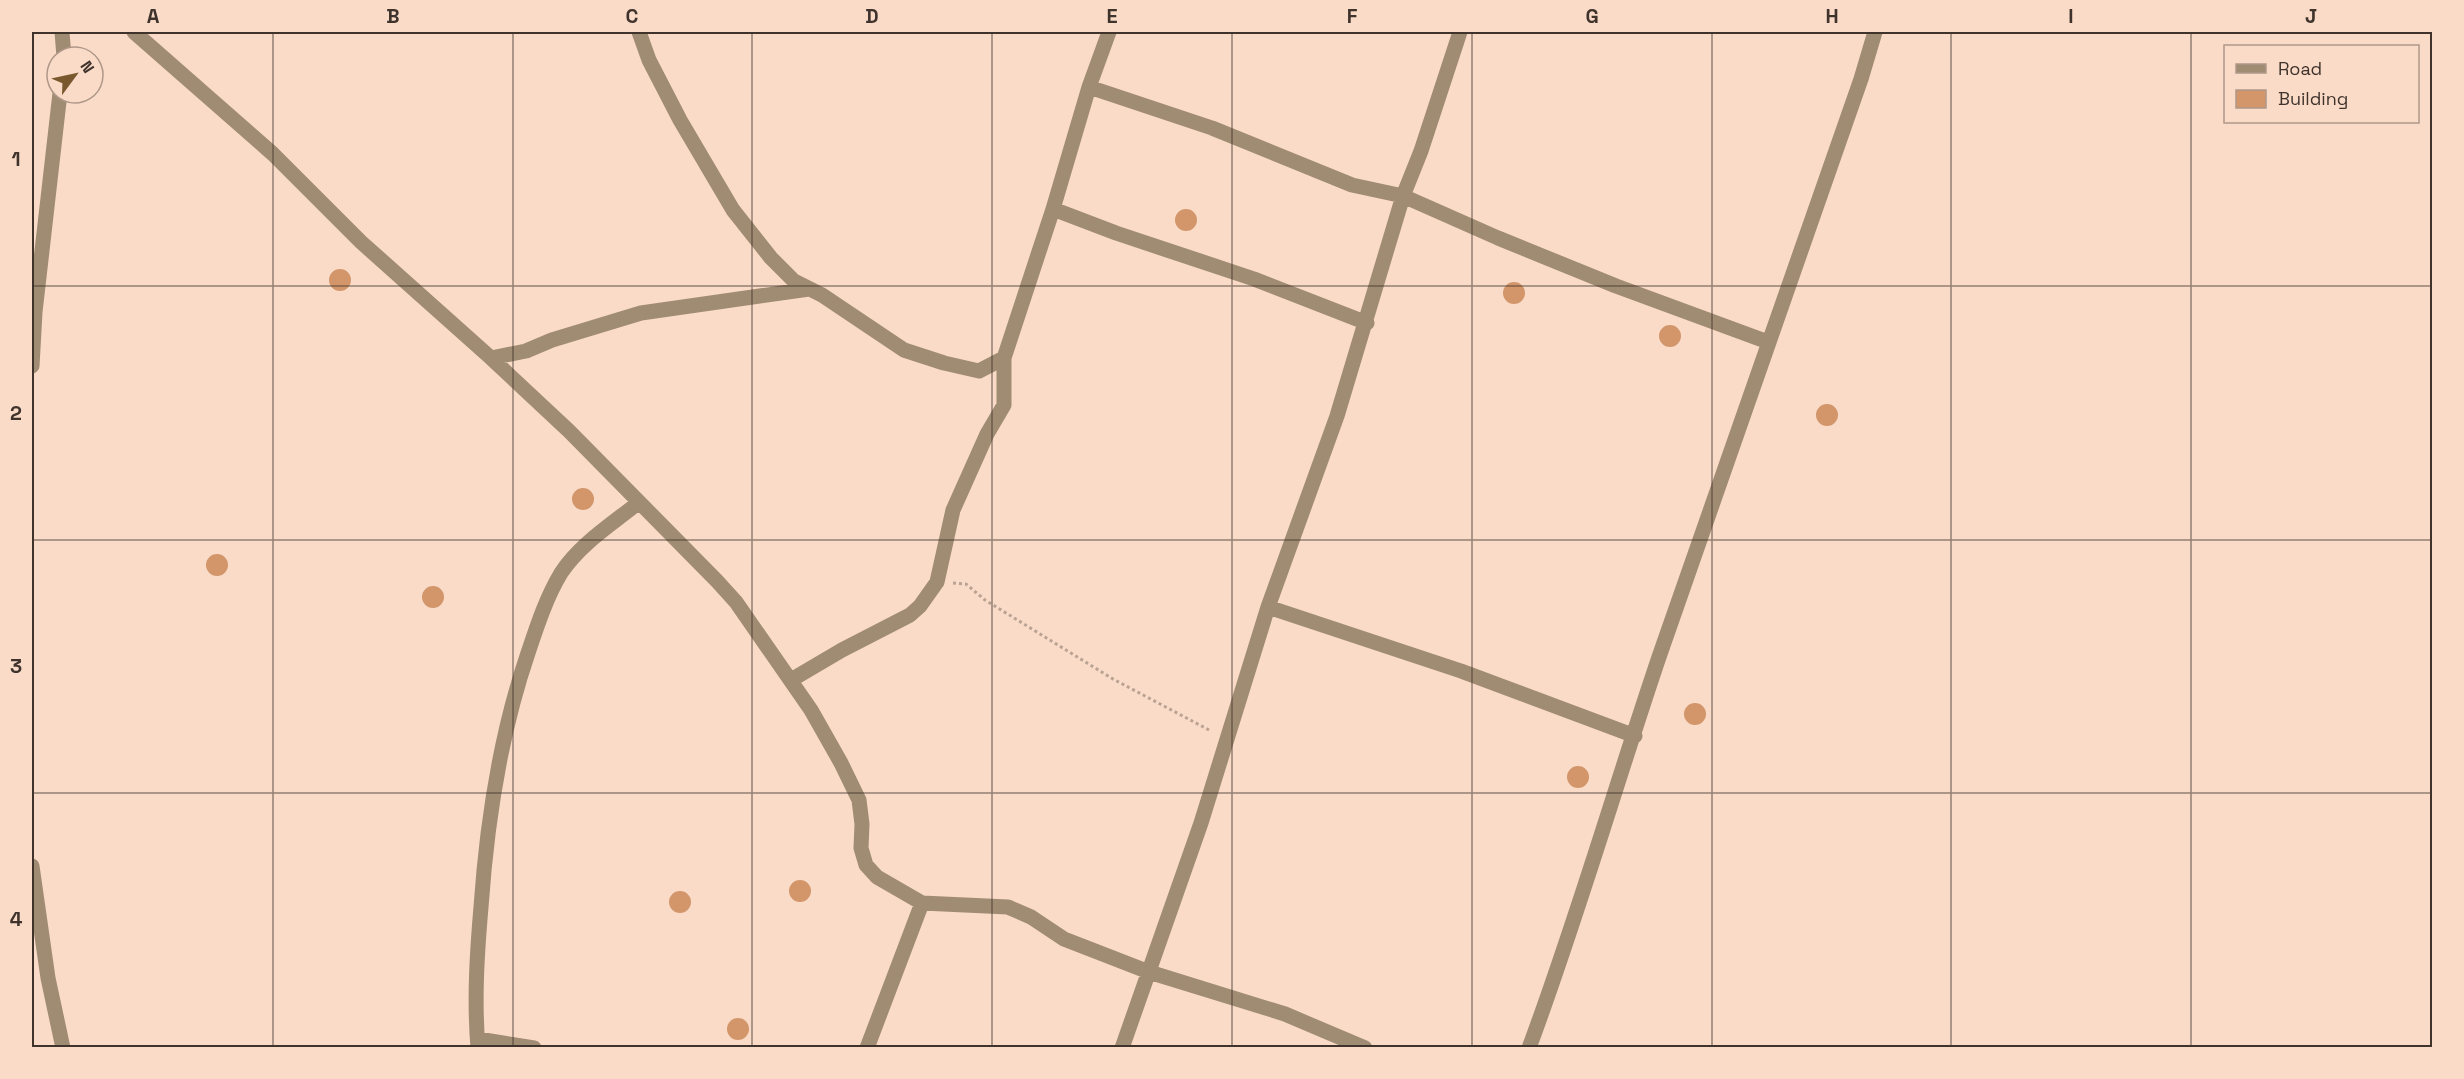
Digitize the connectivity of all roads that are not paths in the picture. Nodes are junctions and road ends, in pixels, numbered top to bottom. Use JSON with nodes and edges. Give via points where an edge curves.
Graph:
{"nodes":[{"id":1,"x":134,"y":32,"type":"edge"},
{"id":2,"x":639,"y":32,"type":"edge"},
{"id":3,"x":1109,"y":32,"type":"edge"},
{"id":4,"x":1460,"y":32,"type":"edge"},
{"id":5,"x":1875,"y":32,"type":"edge"},
{"id":6,"x":1089,"y":87,"type":"junction"},
{"id":7,"x":59,"y":105,"type":"edge"},
{"id":8,"x":1403,"y":195,"type":"junction"},
{"id":9,"x":1053,"y":209,"type":"junction"},
{"id":10,"x":809,"y":289,"type":"junction"},
{"id":11,"x":1366,"y":323,"type":"junction"},
{"id":12,"x":1768,"y":342,"type":"junction"},
{"id":13,"x":491,"y":358,"type":"junction"},
{"id":14,"x":1004,"y":358,"type":"junction"},
{"id":15,"x":32,"y":366,"type":"edge"},
{"id":16,"x":638,"y":503,"type":"junction"},
{"id":17,"x":1268,"y":607,"type":"junction"},
{"id":18,"x":790,"y":680,"type":"junction"},
{"id":19,"x":1635,"y":736,"type":"junction"},
{"id":20,"x":32,"y":866,"type":"edge"},
{"id":21,"x":922,"y":903,"type":"junction"},
{"id":22,"x":1149,"y":972,"type":"junction"},
{"id":23,"x":478,"y":1043,"type":"edge"},
{"id":24,"x":63,"y":1047,"type":"edge"},
{"id":25,"x":534,"y":1047,"type":"edge"},
{"id":26,"x":867,"y":1047,"type":"edge"},
{"id":27,"x":1122,"y":1047,"type":"edge"},
{"id":28,"x":1365,"y":1047,"type":"edge"},
{"id":29,"x":1529,"y":1047,"type":"edge"}],
"edges":[{"from":1,"to":13,"type":"street","via":[[273,154],[361,242]]},
{"from":2,"to":10,"type":"street","via":[[680,120],[734,210],[771,258],[794,281]]},
{"from":3,"to":6,"type":"street"},
{"from":4,"to":8,"type":"street"},
{"from":5,"to":12,"type":"street"},
{"from":6,"to":8,"type":"street","via":[[1212,128],[1352,185]]},
{"from":6,"to":9,"type":"street"},
{"from":7,"to":15,"type":"street"},
{"from":8,"to":11,"type":"street"},
{"from":8,"to":12,"type":"street","via":[[1584,273]]},
{"from":9,"to":11,"type":"street","via":[[1254,279]]},
{"from":9,"to":14,"type":"street"},
{"from":10,"to":13,"type":"street","via":[[641,313],[526,351]]},
{"from":10,"to":14,"type":"street","via":[[904,350],[979,371]]},
{"from":11,"to":17,"type":"street"},
{"from":12,"to":19,"type":"street"},
{"from":13,"to":16,"type":"street"},
{"from":14,"to":18,"type":"street","via":[[1004,405],[952,510],[936,582],[910,615]]},
{"from":16,"to":18,"type":"street","via":[[736,603]]},
{"from":16,"to":23,"type":"street","via":[[592,539],[562,573],[541,614],[513,698],[497,768],[484,858],[475,1003]]},
{"from":17,"to":19,"type":"street","via":[[1461,671]]},
{"from":17,"to":22,"type":"street","via":[[1228,740]]},
{"from":18,"to":21,"type":"street","via":[[816,719],[859,800],[861,848],[866,865],[877,877]]},
{"from":19,"to":29,"type":"street"},
{"from":20,"to":24,"type":"street","via":[[48,978]]},
{"from":21,"to":22,"type":"street","via":[[1008,907],[1064,939]]},
{"from":21,"to":26,"type":"street"},
{"from":22,"to":27,"type":"street"},
{"from":22,"to":28,"type":"street","via":[[1285,1014]]},
{"from":23,"to":25,"type":"street"}]}
